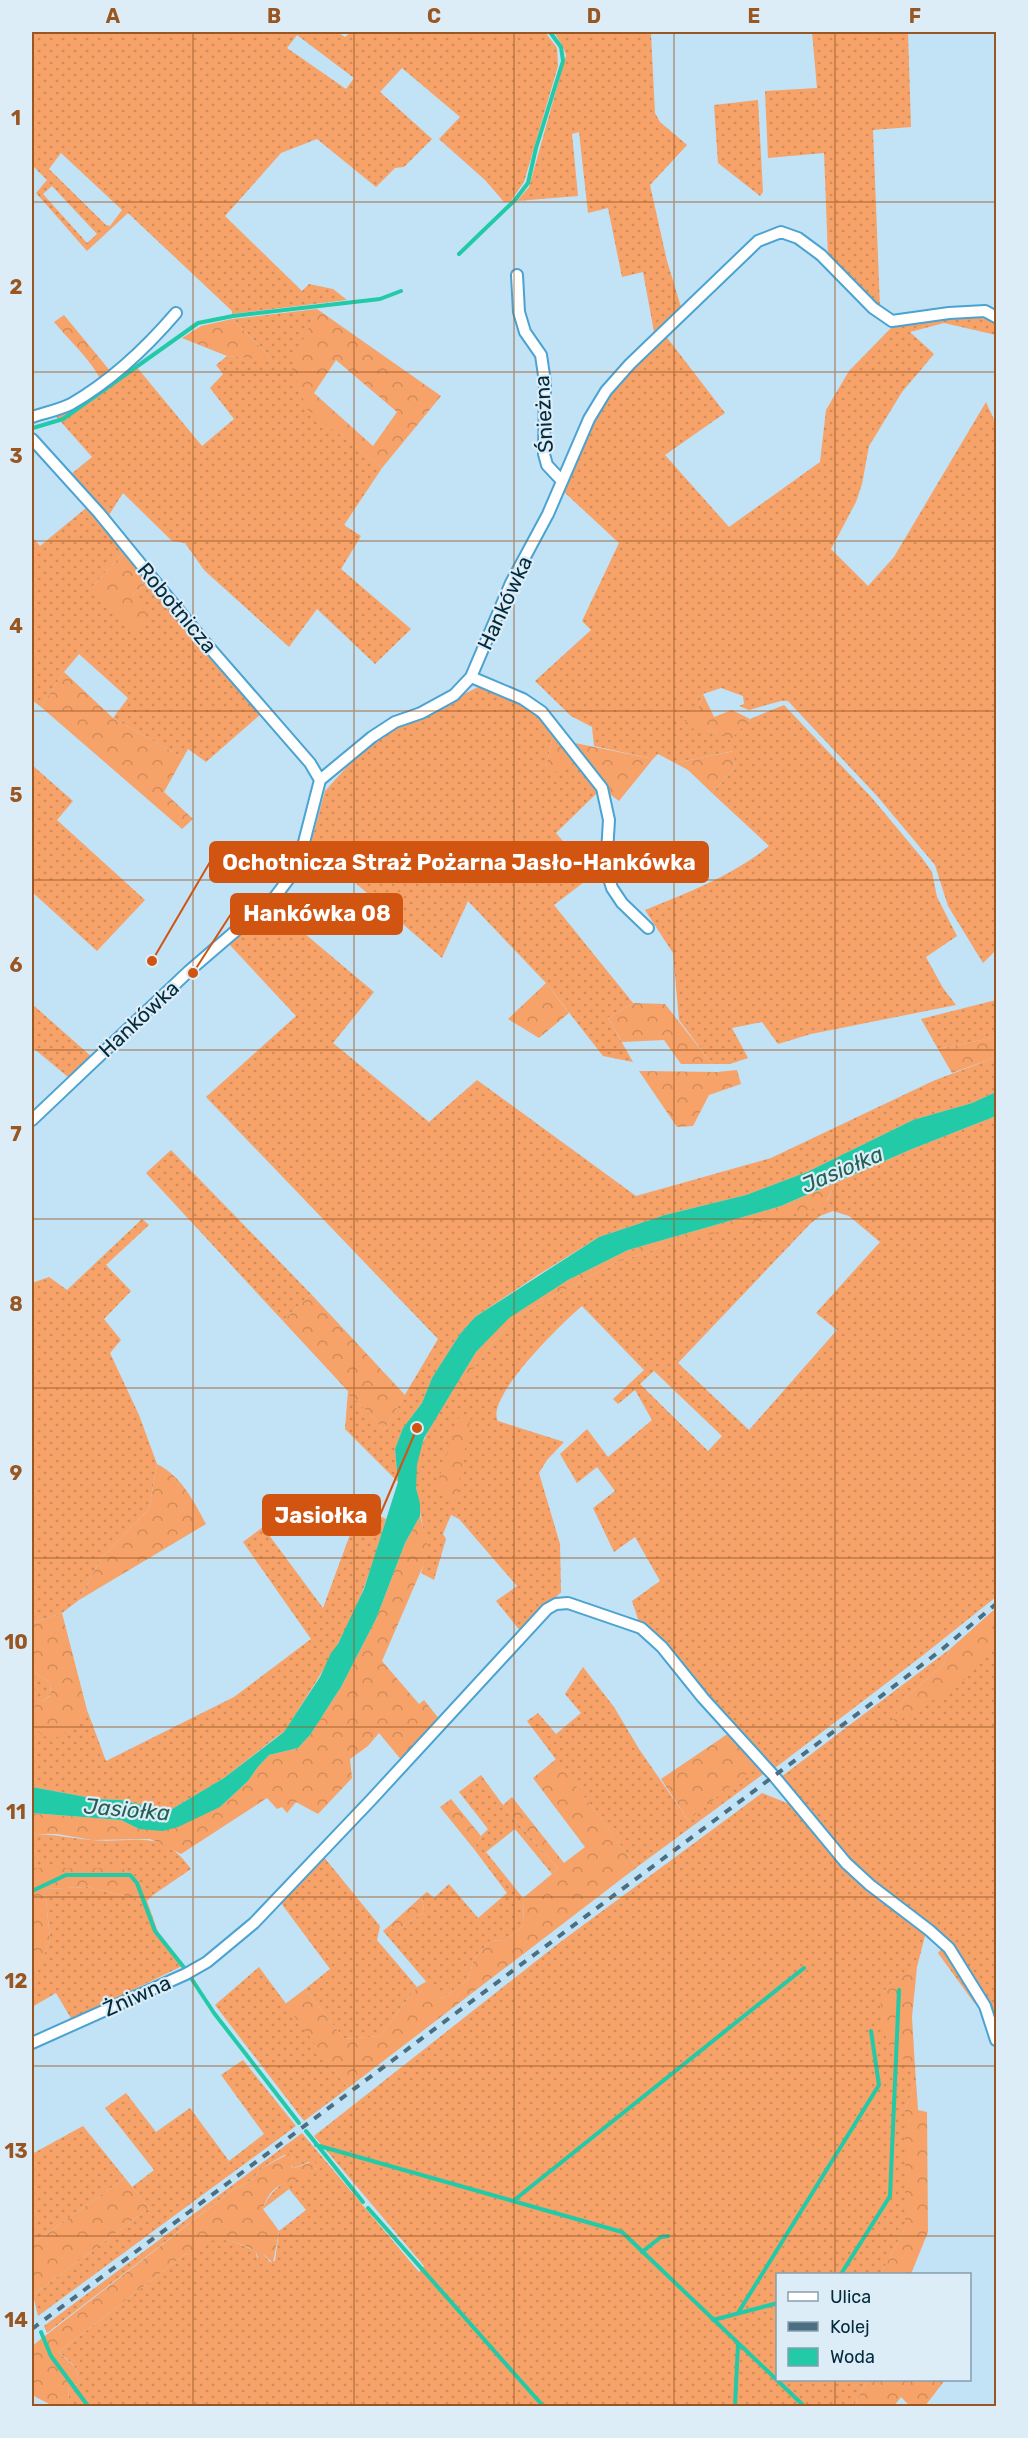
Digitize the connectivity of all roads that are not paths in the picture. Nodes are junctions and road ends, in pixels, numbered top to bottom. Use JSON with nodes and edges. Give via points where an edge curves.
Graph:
{"nodes":[{"id":1,"x":517,"y":275,"type":"dead end"},
{"id":2,"x":176,"y":313,"type":"dead end"},
{"id":3,"x":996,"y":317,"type":"edge"},
{"id":4,"x":32,"y":417,"type":"edge"},
{"id":5,"x":32,"y":439,"type":"edge"},
{"id":6,"x":562,"y":481,"type":"junction"},
{"id":7,"x":471,"y":676,"type":"junction"},
{"id":8,"x":320,"y":780,"type":"junction"},
{"id":9,"x":648,"y":928,"type":"dead end"},
{"id":10,"x":32,"y":1120,"type":"edge"},
{"id":11,"x":996,"y":2040,"type":"edge"},
{"id":12,"x":32,"y":2043,"type":"edge"}],
"edges":[{"from":1,"to":6,"type":"street","name":"Śnieżna","via":[[519,312],[525,332],[541,355],[545,382],[544,454]]},
{"from":2,"to":4,"type":"street","via":[[130,360],[98,385],[69,405]]},
{"from":3,"to":6,"type":"street","name":"Hankówka","via":[[985,311],[892,321],[873,308],[821,255],[798,238],[781,232],[758,241],[606,391]]},
{"from":5,"to":8,"type":"street","name":"Robotnicza","via":[[99,513],[310,763]]},
{"from":6,"to":7,"type":"street","name":"Hankówka"},
{"from":7,"to":8,"type":"street","name":"Hankówka","via":[[454,695],[372,736]]},
{"from":7,"to":9,"type":"street","via":[[523,699],[542,712],[602,788],[609,820],[606,869],[612,888]]},
{"from":8,"to":10,"type":"street","name":"Hankówka","via":[[301,854],[275,897],[189,971]]},
{"from":11,"to":12,"type":"street","name":"Żniwna","via":[[985,2006],[949,1948],[846,1863],[662,1647],[642,1628],[568,1603],[547,1608],[298,1878],[254,1923],[207,1962]]}]}
